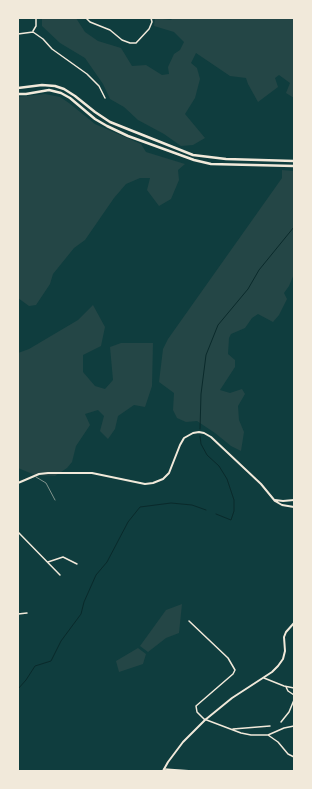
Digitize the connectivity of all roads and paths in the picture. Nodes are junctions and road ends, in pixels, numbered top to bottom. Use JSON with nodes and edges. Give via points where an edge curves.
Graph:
{"nodes":[{"id":1,"x":36,"y":18,"type":"edge"},
{"id":2,"x":86,"y":18,"type":"edge"},
{"id":3,"x":151,"y":18,"type":"edge"},
{"id":4,"x":33,"y":32,"type":"junction"},
{"id":5,"x":18,"y":34,"type":"edge"},
{"id":6,"x":18,"y":88,"type":"edge"},
{"id":7,"x":18,"y":94,"type":"edge"},
{"id":8,"x":104,"y":98,"type":"dead end"},
{"id":9,"x":294,"y":161,"type":"edge"},
{"id":10,"x":294,"y":166,"type":"edge"},
{"id":11,"x":33,"y":476,"type":"junction"},
{"id":12,"x":18,"y":483,"type":"edge"},
{"id":13,"x":56,"y":500,"type":"dead end"},
{"id":14,"x":274,"y":500,"type":"junction"},
{"id":15,"x":294,"y":500,"type":"edge"},
{"id":16,"x":294,"y":507,"type":"edge"},
{"id":17,"x":18,"y":532,"type":"edge"},
{"id":18,"x":48,"y":562,"type":"junction"},
{"id":19,"x":77,"y":564,"type":"dead end"},
{"id":20,"x":60,"y":576,"type":"dead end"},
{"id":21,"x":27,"y":613,"type":"dead end"},
{"id":22,"x":18,"y":614,"type":"edge"},
{"id":23,"x":189,"y":621,"type":"dead end"},
{"id":24,"x":294,"y":623,"type":"edge"},
{"id":25,"x":263,"y":678,"type":"junction"},
{"id":26,"x":286,"y":687,"type":"junction"},
{"id":27,"x":294,"y":688,"type":"edge"},
{"id":28,"x":294,"y":694,"type":"edge"},
{"id":29,"x":294,"y":700,"type":"edge"},
{"id":30,"x":205,"y":720,"type":"junction"},
{"id":31,"x":281,"y":722,"type":"dead end"},
{"id":32,"x":270,"y":726,"type":"dead end"},
{"id":33,"x":294,"y":726,"type":"edge"},
{"id":34,"x":231,"y":729,"type":"junction"},
{"id":35,"x":268,"y":735,"type":"junction"},
{"id":36,"x":294,"y":757,"type":"edge"},
{"id":37,"x":164,"y":770,"type":"edge"},
{"id":38,"x":192,"y":771,"type":"edge"}],
"edges":[{"from":1,"to":4,"type":"street"},
{"from":2,"to":3,"type":"street","via":[[130,43],[136,43],[149,29]]},
{"from":4,"to":5,"type":"street"},
{"from":4,"to":8,"type":"street","via":[[87,74],[99,86]]},
{"from":6,"to":9,"type":"main road","via":[[42,85],[64,89],[110,122],[193,155],[226,159]]},
{"from":7,"to":10,"type":"main road","via":[[49,90],[61,93],[107,126],[194,160],[211,164]]},
{"from":11,"to":12,"type":"street"},
{"from":11,"to":13,"type":"lane","via":[[44,481]]},
{"from":11,"to":14,"type":"street","via":[[48,472],[92,473],[153,484],[166,477],[182,441],[196,432],[212,437]]},
{"from":14,"to":15,"type":"street"},
{"from":14,"to":16,"type":"street","via":[[282,505]]},
{"from":17,"to":18,"type":"street"},
{"from":18,"to":19,"type":"street","via":[[63,557]]},
{"from":18,"to":20,"type":"street"},
{"from":21,"to":22,"type":"street"},
{"from":23,"to":30,"type":"street","via":[[228,658],[234,670],[229,678],[196,706],[197,712]]},
{"from":24,"to":25,"type":"street","via":[[284,637],[283,659]]},
{"from":25,"to":26,"type":"street"},
{"from":25,"to":30,"type":"street"},
{"from":26,"to":27,"type":"street"},
{"from":26,"to":28,"type":"street"},
{"from":29,"to":31,"type":"street"},
{"from":30,"to":34,"type":"street"},
{"from":30,"to":37,"type":"street","via":[[183,742]]},
{"from":32,"to":34,"type":"street"},
{"from":33,"to":35,"type":"street"},
{"from":34,"to":35,"type":"street","via":[[252,735]]},
{"from":35,"to":36,"type":"street"},
{"from":37,"to":38,"type":"street"}]}
